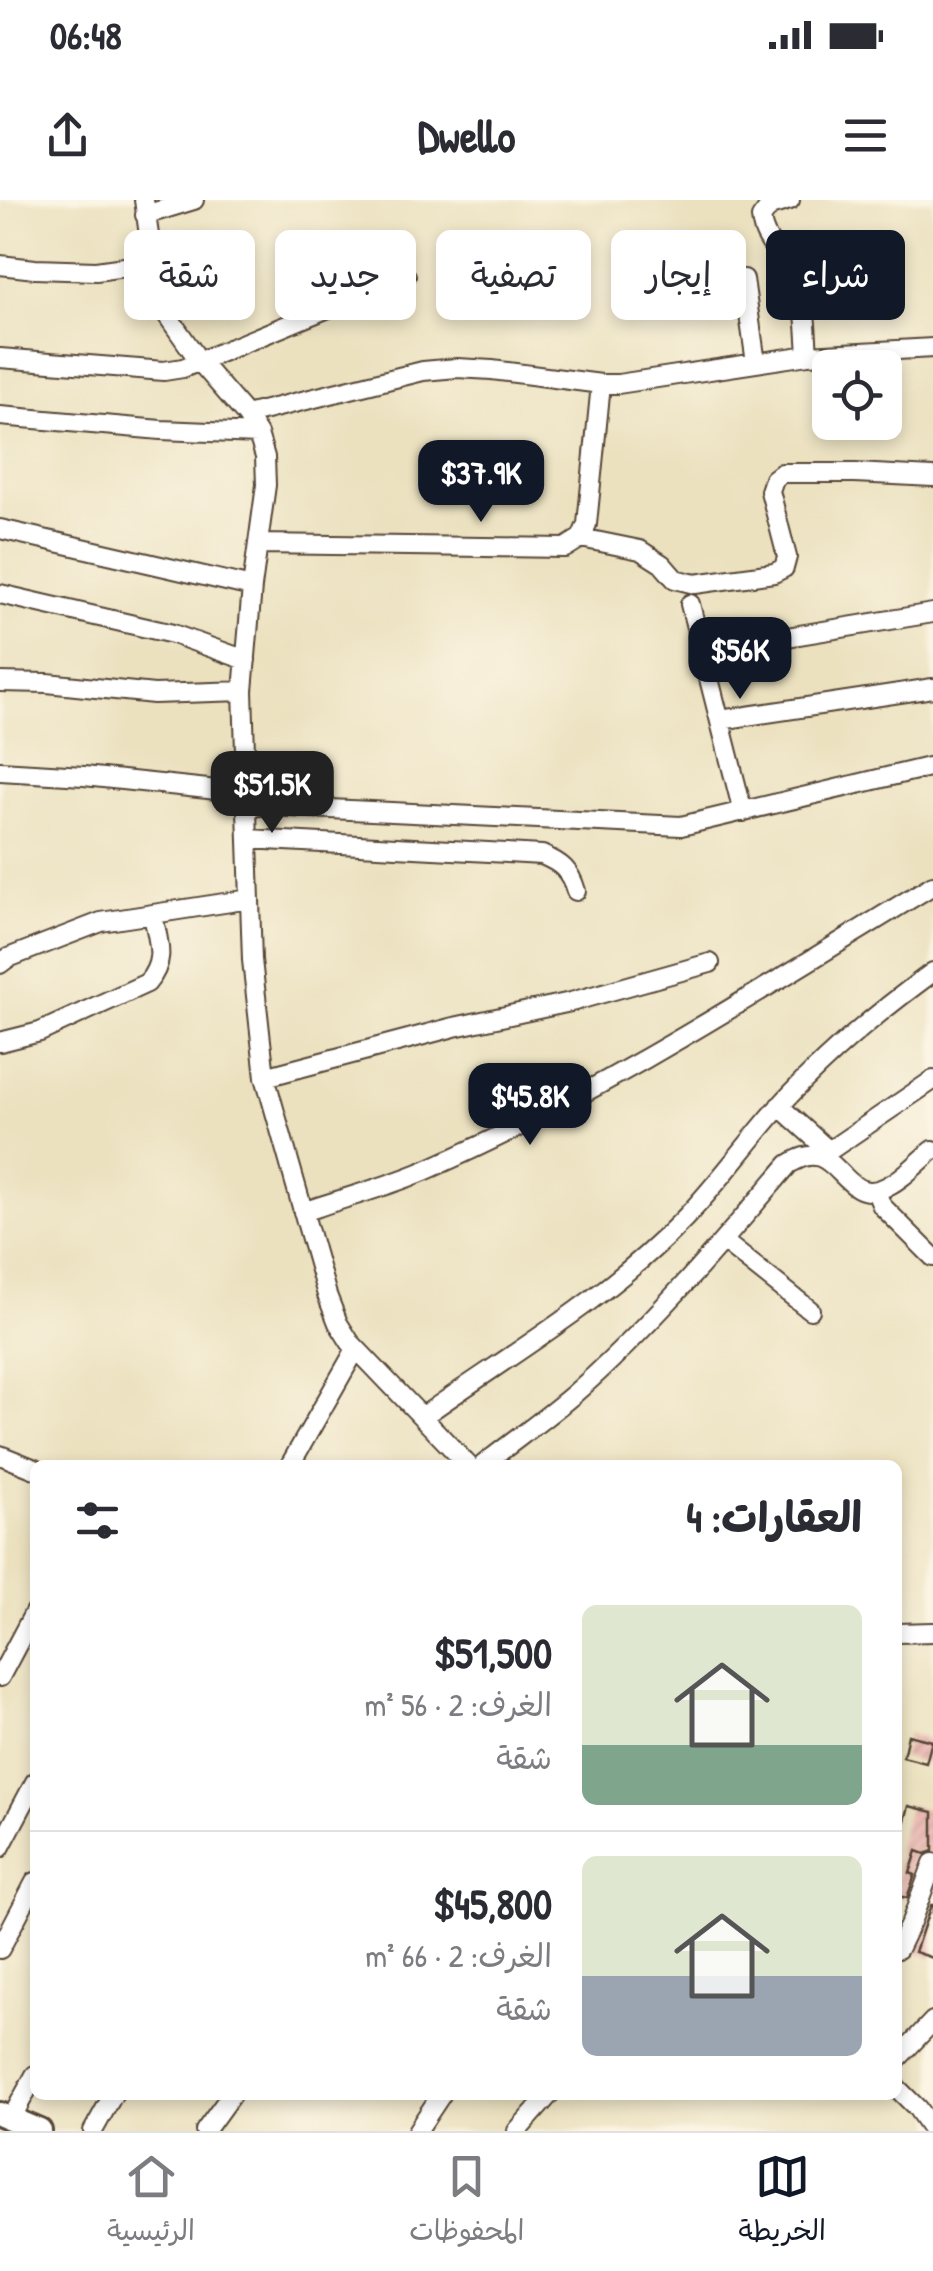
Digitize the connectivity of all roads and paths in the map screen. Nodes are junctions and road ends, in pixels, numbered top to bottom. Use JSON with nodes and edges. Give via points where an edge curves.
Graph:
{"nodes":[{"id":1,"x":194,"y":200,"type":"edge"},
{"id":2,"x":790,"y":200,"type":"edge"},
{"id":3,"x":144,"y":207,"type":"edge"},
{"id":4,"x":0,"y":265,"type":"edge"},
{"id":5,"x":124,"y":267,"type":"edge"},
{"id":6,"x":746,"y":292,"type":"edge"},
{"id":7,"x":171,"y":320,"type":"edge"},
{"id":8,"x":301,"y":320,"type":"edge"},
{"id":9,"x":933,"y":348,"type":"edge"},
{"id":10,"x":808,"y":356,"type":"junction"},
{"id":11,"x":0,"y":358,"type":"edge"},
{"id":12,"x":200,"y":362,"type":"junction"},
{"id":13,"x":756,"y":363,"type":"junction"},
{"id":14,"x":601,"y":384,"type":"junction"},
{"id":15,"x":246,"y":415,"type":"junction"},
{"id":16,"x":0,"y":416,"type":"edge"},
{"id":17,"x":258,"y":434,"type":"junction"},
{"id":18,"x":933,"y":478,"type":"edge"},
{"id":19,"x":0,"y":529,"type":"edge"},
{"id":20,"x":581,"y":538,"type":"junction"},
{"id":21,"x":258,"y":544,"type":"junction"},
{"id":22,"x":252,"y":587,"type":"junction"},
{"id":23,"x":0,"y":594,"type":"edge"},
{"id":24,"x":690,"y":604,"type":"dead end"},
{"id":25,"x":933,"y":613,"type":"edge"},
{"id":26,"x":702,"y":651,"type":"junction"},
{"id":27,"x":246,"y":660,"type":"junction"},
{"id":28,"x":0,"y":682,"type":"edge"},
{"id":29,"x":933,"y":688,"type":"edge"},
{"id":30,"x":244,"y":691,"type":"junction"},
{"id":31,"x":720,"y":720,"type":"junction"},
{"id":32,"x":933,"y":766,"type":"edge"},
{"id":33,"x":0,"y":771,"type":"edge"},
{"id":34,"x":247,"y":799,"type":"junction"},
{"id":35,"x":743,"y":812,"type":"junction"},
{"id":36,"x":248,"y":840,"type":"junction"},
{"id":37,"x":933,"y":886,"type":"edge"},
{"id":38,"x":576,"y":891,"type":"dead end"},
{"id":39,"x":250,"y":898,"type":"junction"},
{"id":40,"x":153,"y":914,"type":"junction"},
{"id":41,"x":0,"y":964,"type":"edge"},
{"id":42,"x":710,"y":964,"type":"dead end"},
{"id":43,"x":933,"y":972,"type":"edge"},
{"id":44,"x":0,"y":1042,"type":"edge"},
{"id":45,"x":265,"y":1077,"type":"junction"},
{"id":46,"x":933,"y":1080,"type":"edge"},
{"id":47,"x":780,"y":1106,"type":"junction"},
{"id":48,"x":933,"y":1150,"type":"edge"},
{"id":49,"x":825,"y":1154,"type":"junction"},
{"id":50,"x":876,"y":1192,"type":"junction"},
{"id":51,"x":303,"y":1212,"type":"junction"},
{"id":52,"x":723,"y":1241,"type":"junction"},
{"id":53,"x":933,"y":1256,"type":"edge"},
{"id":54,"x":810,"y":1310,"type":"dead end"},
{"id":55,"x":356,"y":1349,"type":"junction"},
{"id":56,"x":422,"y":1417,"type":"junction"},
{"id":57,"x":0,"y":1455,"type":"edge"},
{"id":58,"x":293,"y":1460,"type":"edge"},
{"id":59,"x":463,"y":1460,"type":"edge"},
{"id":60,"x":489,"y":1460,"type":"edge"},
{"id":61,"x":30,"y":1467,"type":"edge"},
{"id":62,"x":30,"y":1620,"type":"edge"},
{"id":63,"x":933,"y":1632,"type":"edge"},
{"id":64,"x":902,"y":1634,"type":"edge"},
{"id":65,"x":0,"y":1677,"type":"edge"},
{"id":66,"x":30,"y":1791,"type":"edge"},
{"id":67,"x":0,"y":1848,"type":"edge"},
{"id":68,"x":933,"y":1863,"type":"edge"},
{"id":69,"x":30,"y":1891,"type":"edge"},
{"id":70,"x":902,"y":1941,"type":"edge"},
{"id":71,"x":0,"y":1948,"type":"edge"},
{"id":72,"x":933,"y":2020,"type":"edge"},
{"id":73,"x":902,"y":2054,"type":"edge"},
{"id":74,"x":30,"y":2082,"type":"edge"},
{"id":75,"x":902,"y":2093,"type":"edge"},
{"id":76,"x":110,"y":2100,"type":"edge"},
{"id":77,"x":227,"y":2100,"type":"edge"},
{"id":78,"x":438,"y":2100,"type":"edge"},
{"id":79,"x":545,"y":2100,"type":"edge"},
{"id":80,"x":6,"y":2116,"type":"edge"},
{"id":81,"x":40,"y":2131,"type":"edge"},
{"id":82,"x":92,"y":2131,"type":"edge"},
{"id":83,"x":205,"y":2131,"type":"edge"},
{"id":84,"x":418,"y":2131,"type":"edge"},
{"id":85,"x":517,"y":2131,"type":"edge"},
{"id":86,"x":933,"y":2131,"type":"edge"}],
"edges":[{"from":1,"to":3,"type":"street"},
{"from":2,"to":10,"type":"street","via":[[770,206],[762,230],[794,276]]},
{"from":4,"to":5,"type":"street"},
{"from":6,"to":13,"type":"street"},
{"from":7,"to":12,"type":"street"},
{"from":8,"to":12,"type":"street"},
{"from":9,"to":10,"type":"street"},
{"from":10,"to":13,"type":"street"},
{"from":11,"to":12,"type":"street","via":[[164,371]]},
{"from":12,"to":15,"type":"street"},
{"from":13,"to":14,"type":"street"},
{"from":14,"to":15,"type":"street","via":[[456,368]]},
{"from":14,"to":20,"type":"street"},
{"from":15,"to":17,"type":"street"},
{"from":16,"to":17,"type":"street"},
{"from":17,"to":21,"type":"street","via":[[266,484]]},
{"from":18,"to":20,"type":"street","via":[[782,473],[770,491],[787,557],[774,574],[695,584],[675,578],[640,550]]},
{"from":19,"to":22,"type":"street"},
{"from":20,"to":21,"type":"street","via":[[542,550]]},
{"from":21,"to":22,"type":"street"},
{"from":22,"to":27,"type":"street"},
{"from":23,"to":27,"type":"street","via":[[173,634]]},
{"from":24,"to":26,"type":"street"},
{"from":25,"to":26,"type":"street"},
{"from":26,"to":31,"type":"street"},
{"from":27,"to":30,"type":"street"},
{"from":28,"to":30,"type":"street","via":[[154,694]]},
{"from":29,"to":31,"type":"street"},
{"from":30,"to":34,"type":"street"},
{"from":31,"to":35,"type":"street"},
{"from":32,"to":35,"type":"street"},
{"from":33,"to":34,"type":"street"},
{"from":34,"to":35,"type":"street","via":[[681,826]]},
{"from":34,"to":36,"type":"street"},
{"from":36,"to":38,"type":"street","via":[[542,856],[560,862]]},
{"from":36,"to":39,"type":"street"},
{"from":37,"to":51,"type":"street","via":[[538,1118],[429,1170]]},
{"from":39,"to":40,"type":"street"},
{"from":39,"to":45,"type":"street"},
{"from":40,"to":41,"type":"street","via":[[101,922]]},
{"from":40,"to":44,"type":"street","via":[[160,957],[147,982],[40,1032]]},
{"from":42,"to":45,"type":"street"},
{"from":43,"to":47,"type":"street","via":[[831,1054]]},
{"from":45,"to":51,"type":"street"},
{"from":46,"to":49,"type":"street"},
{"from":47,"to":49,"type":"street"},
{"from":47,"to":56,"type":"street","via":[[686,1218],[631,1269]]},
{"from":48,"to":50,"type":"street"},
{"from":49,"to":50,"type":"street","via":[[861,1190]]},
{"from":49,"to":52,"type":"street","via":[[788,1164]]},
{"from":50,"to":53,"type":"street"},
{"from":51,"to":55,"type":"street","via":[[327,1295]]},
{"from":52,"to":54,"type":"street"},
{"from":52,"to":60,"type":"street","via":[[574,1394]]},
{"from":55,"to":56,"type":"street"},
{"from":55,"to":58,"type":"street"},
{"from":56,"to":59,"type":"street"},
{"from":57,"to":61,"type":"street"},
{"from":62,"to":65,"type":"street"},
{"from":63,"to":64,"type":"street"},
{"from":66,"to":67,"type":"street"},
{"from":68,"to":70,"type":"street"},
{"from":69,"to":71,"type":"street"},
{"from":72,"to":73,"type":"street"},
{"from":74,"to":80,"type":"street"},
{"from":75,"to":86,"type":"street"},
{"from":76,"to":82,"type":"street"},
{"from":77,"to":83,"type":"street"},
{"from":78,"to":84,"type":"street"},
{"from":79,"to":85,"type":"street"},
{"from":80,"to":81,"type":"main road"}]}
